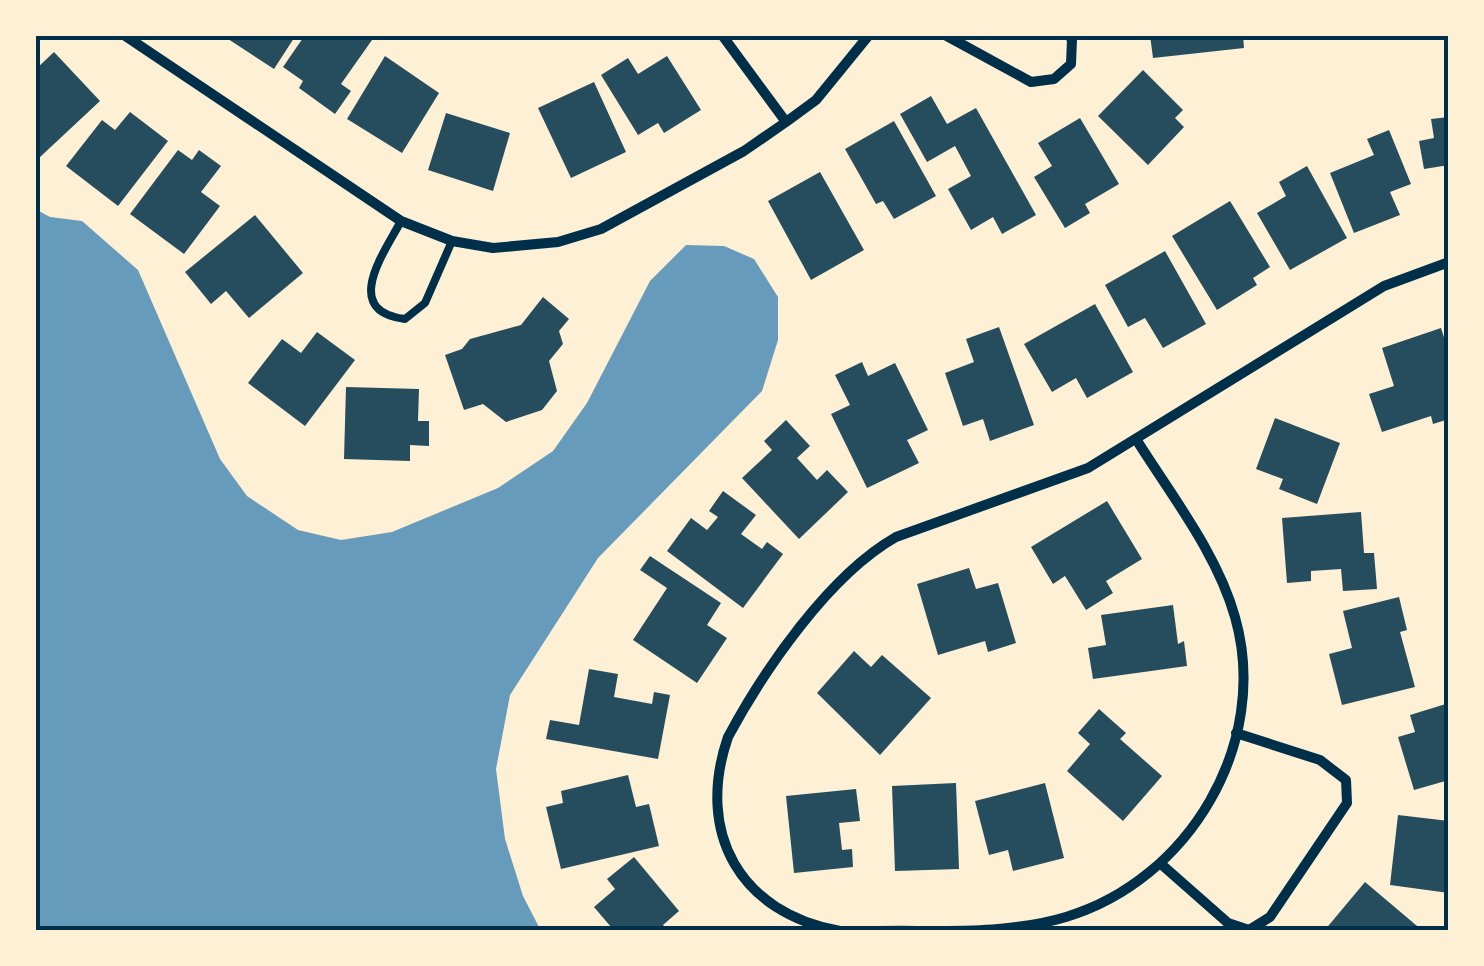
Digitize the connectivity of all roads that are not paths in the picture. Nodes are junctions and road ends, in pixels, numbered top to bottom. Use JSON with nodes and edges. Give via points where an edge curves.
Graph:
{"nodes":[{"id":1,"x":124,"y":35,"type":"edge"},
{"id":2,"x":722,"y":35,"type":"edge"},
{"id":3,"x":870,"y":35,"type":"edge"},
{"id":4,"x":945,"y":35,"type":"edge"},
{"id":5,"x":1068,"y":35,"type":"edge"},
{"id":6,"x":786,"y":122,"type":"junction"},
{"id":7,"x":401,"y":221,"type":"junction"},
{"id":8,"x":452,"y":241,"type":"junction"},
{"id":9,"x":1449,"y":262,"type":"edge"},
{"id":10,"x":1136,"y":439,"type":"junction"},
{"id":11,"x":1236,"y":734,"type":"junction"},
{"id":12,"x":1161,"y":864,"type":"junction"},
{"id":13,"x":840,"y":931,"type":"edge"},
{"id":14,"x":878,"y":931,"type":"edge"}],
"edges":[{"from":1,"to":7,"type":"street"},
{"from":2,"to":6,"type":"street"},
{"from":3,"to":6,"type":"street","via":[[816,100]]},
{"from":4,"to":5,"type":"street","via":[[1031,82],[1054,79],[1071,64]]},
{"from":6,"to":8,"type":"street","via":[[602,229],[558,242],[494,248]]},
{"from":7,"to":8,"type":"street"},
{"from":7,"to":8,"type":"lane","via":[[370,279],[371,298],[392,317],[405,319],[425,303]]},
{"from":9,"to":10,"type":"street","via":[[1384,286]]},
{"from":10,"to":11,"type":"street","via":[[1202,543],[1236,619],[1242,702]]},
{"from":10,"to":13,"type":"street","via":[[1088,468],[867,553],[833,585],[742,711],[718,765],[726,850],[752,888],[788,916]]},
{"from":11,"to":12,"type":"street","via":[[1227,769],[1201,819]]},
{"from":11,"to":12,"type":"street","via":[[1320,760],[1346,780],[1347,803],[1270,918],[1249,930],[1228,924]]},
{"from":12,"to":14,"type":"street","via":[[1104,902],[1066,917],[1013,928]]}]}
